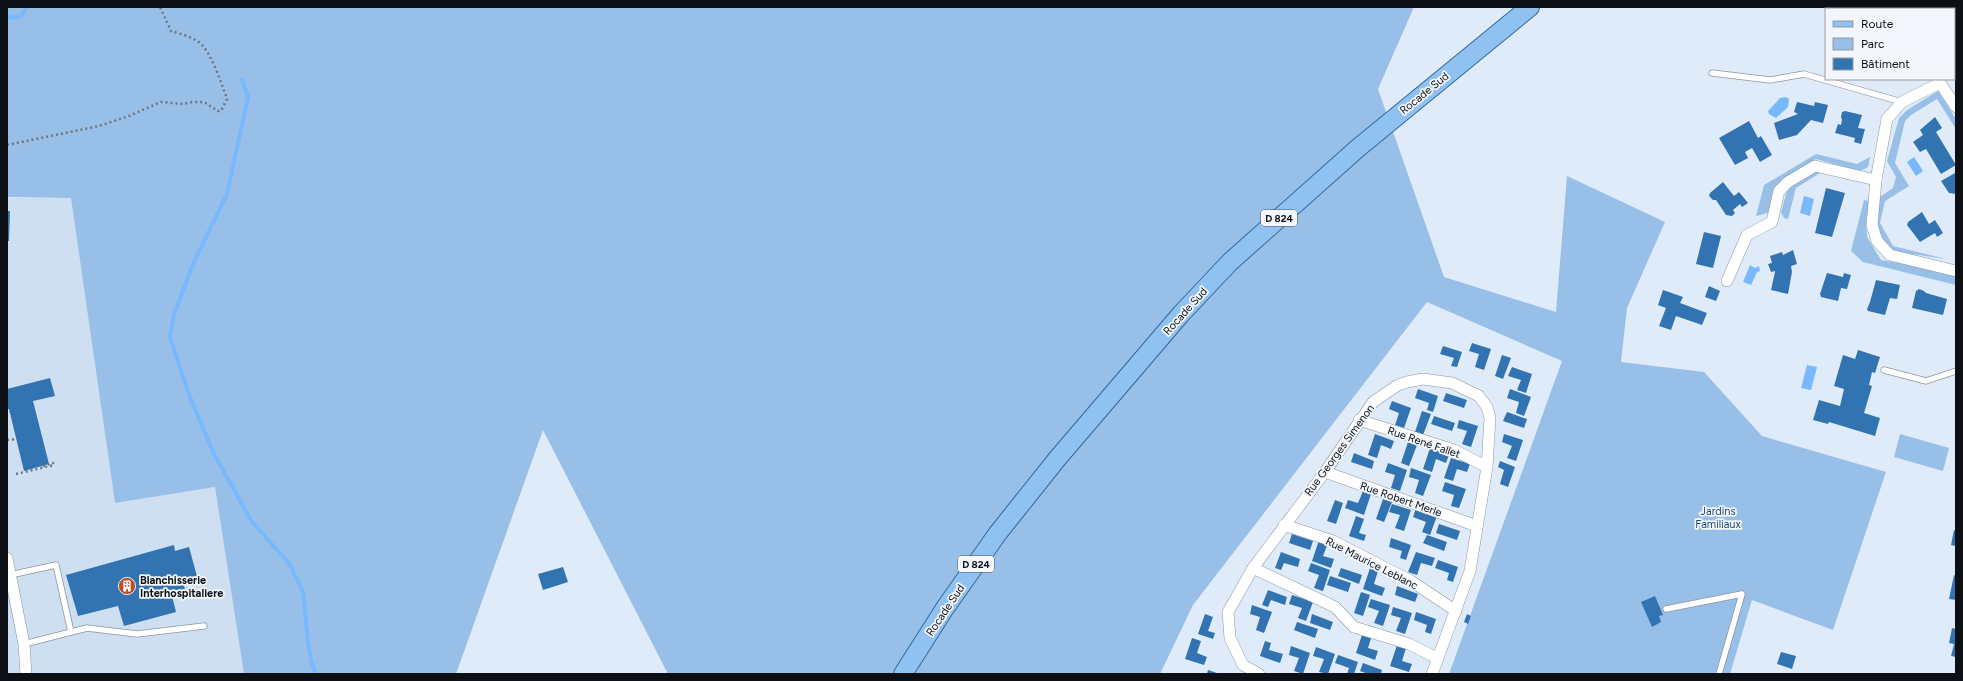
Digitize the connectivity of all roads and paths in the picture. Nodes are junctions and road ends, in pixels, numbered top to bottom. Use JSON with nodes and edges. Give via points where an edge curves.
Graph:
{"nodes":[{"id":1,"x":160,"y":7,"type":"edge"},
{"id":2,"x":1530,"y":7,"type":"edge"},
{"id":3,"x":1712,"y":73,"type":"dead end"},
{"id":4,"x":1940,"y":81,"type":"edge"},
{"id":5,"x":1902,"y":102,"type":"junction"},
{"id":6,"x":1956,"y":107,"type":"edge"},
{"id":7,"x":7,"y":145,"type":"edge"},
{"id":8,"x":1876,"y":180,"type":"junction"},
{"id":9,"x":1956,"y":271,"type":"edge"},
{"id":10,"x":1727,"y":281,"type":"dead end"},
{"id":11,"x":1884,"y":370,"type":"dead end"},
{"id":12,"x":1956,"y":371,"type":"edge"},
{"id":13,"x":1359,"y":420,"type":"junction"},
{"id":14,"x":17,"y":439,"type":"dead end"},
{"id":15,"x":8,"y":440,"type":"edge"},
{"id":16,"x":1056,"y":459,"type":"junction"},
{"id":17,"x":40,"y":467,"type":"dead end"},
{"id":18,"x":1487,"y":467,"type":"junction"},
{"id":19,"x":1324,"y":472,"type":"junction"},
{"id":20,"x":16,"y":474,"type":"dead end"},
{"id":21,"x":1284,"y":525,"type":"junction"},
{"id":22,"x":1477,"y":526,"type":"junction"},
{"id":23,"x":7,"y":558,"type":"edge"},
{"id":24,"x":1253,"y":568,"type":"junction"},
{"id":25,"x":10,"y":575,"type":"junction"},
{"id":26,"x":1666,"y":609,"type":"dead end"},
{"id":27,"x":1456,"y":611,"type":"junction"},
{"id":28,"x":204,"y":626,"type":"dead end"},
{"id":29,"x":71,"y":632,"type":"junction"},
{"id":30,"x":24,"y":644,"type":"junction"},
{"id":31,"x":1437,"y":658,"type":"junction"},
{"id":32,"x":26,"y":674,"type":"edge"},
{"id":33,"x":903,"y":674,"type":"edge"},
{"id":34,"x":917,"y":674,"type":"edge"},
{"id":35,"x":1259,"y":674,"type":"edge"},
{"id":36,"x":1432,"y":674,"type":"edge"},
{"id":37,"x":1719,"y":674,"type":"edge"}],
"edges":[{"from":1,"to":7,"type":"path","via":[[171,31],[184,34],[202,45],[219,75],[227,99],[221,111],[204,102],[161,102],[99,126]]},
{"from":2,"to":16,"type":"main road","name":"Rocade Sud","number":"D 824","via":[[1358,148],[1230,262],[1181,314]]},
{"from":3,"to":5,"type":"lane","via":[[1770,80],[1804,74]]},
{"from":4,"to":5,"type":"street"},
{"from":4,"to":6,"type":"street"},
{"from":5,"to":8,"type":"street","via":[[1887,119]]},
{"from":8,"to":9,"type":"street","via":[[1872,225],[1877,241],[1890,255]]},
{"from":8,"to":10,"type":"street","via":[[1815,166],[1788,182],[1780,191],[1772,222],[1747,234]]},
{"from":11,"to":12,"type":"lane","via":[[1926,381]]},
{"from":13,"to":18,"type":"street","name":"Rue René Fallet","via":[[1454,450]]},
{"from":13,"to":18,"type":"street","name":"Rue Georges Simenon","via":[[1373,402],[1398,385],[1430,380],[1452,383],[1479,396],[1487,406],[1490,418]]},
{"from":13,"to":19,"type":"street","name":"Rue Georges Simenon"},
{"from":14,"to":15,"type":"path"},
{"from":16,"to":33,"type":"main road","name":"Rocade Sud","number":"D 824","via":[[998,533]]},
{"from":16,"to":34,"type":"main road"},
{"from":17,"to":20,"type":"path","via":[[53,463],[54,465]]},
{"from":18,"to":22,"type":"street","name":"Rue Georges Simenon"},
{"from":19,"to":21,"type":"street","name":"Rue Georges Simenon"},
{"from":19,"to":22,"type":"street","name":"Rue Robert Merle"},
{"from":21,"to":24,"type":"street","name":"Rue Georges Simenon"},
{"from":21,"to":27,"type":"street","name":"Rue Maurice Leblanc","via":[[1333,540],[1411,581]]},
{"from":22,"to":27,"type":"street","name":"Rue Georges Simenon","via":[[1470,571]]},
{"from":23,"to":25,"type":"street"},
{"from":24,"to":31,"type":"street","via":[[1335,607],[1354,627],[1409,644]]},
{"from":24,"to":35,"type":"street","name":"Rue Georges Simenon","via":[[1228,612],[1230,638],[1243,665]]},
{"from":25,"to":29,"type":"lane","via":[[56,566]]},
{"from":25,"to":30,"type":"street"},
{"from":26,"to":37,"type":"lane","via":[[1742,594]]},
{"from":27,"to":31,"type":"street","name":"Rue Georges Simenon"},
{"from":28,"to":29,"type":"lane","via":[[137,634],[87,628]]},
{"from":29,"to":30,"type":"lane"},
{"from":30,"to":32,"type":"street"},
{"from":31,"to":36,"type":"street","name":"Rue Georges Simenon"}]}
